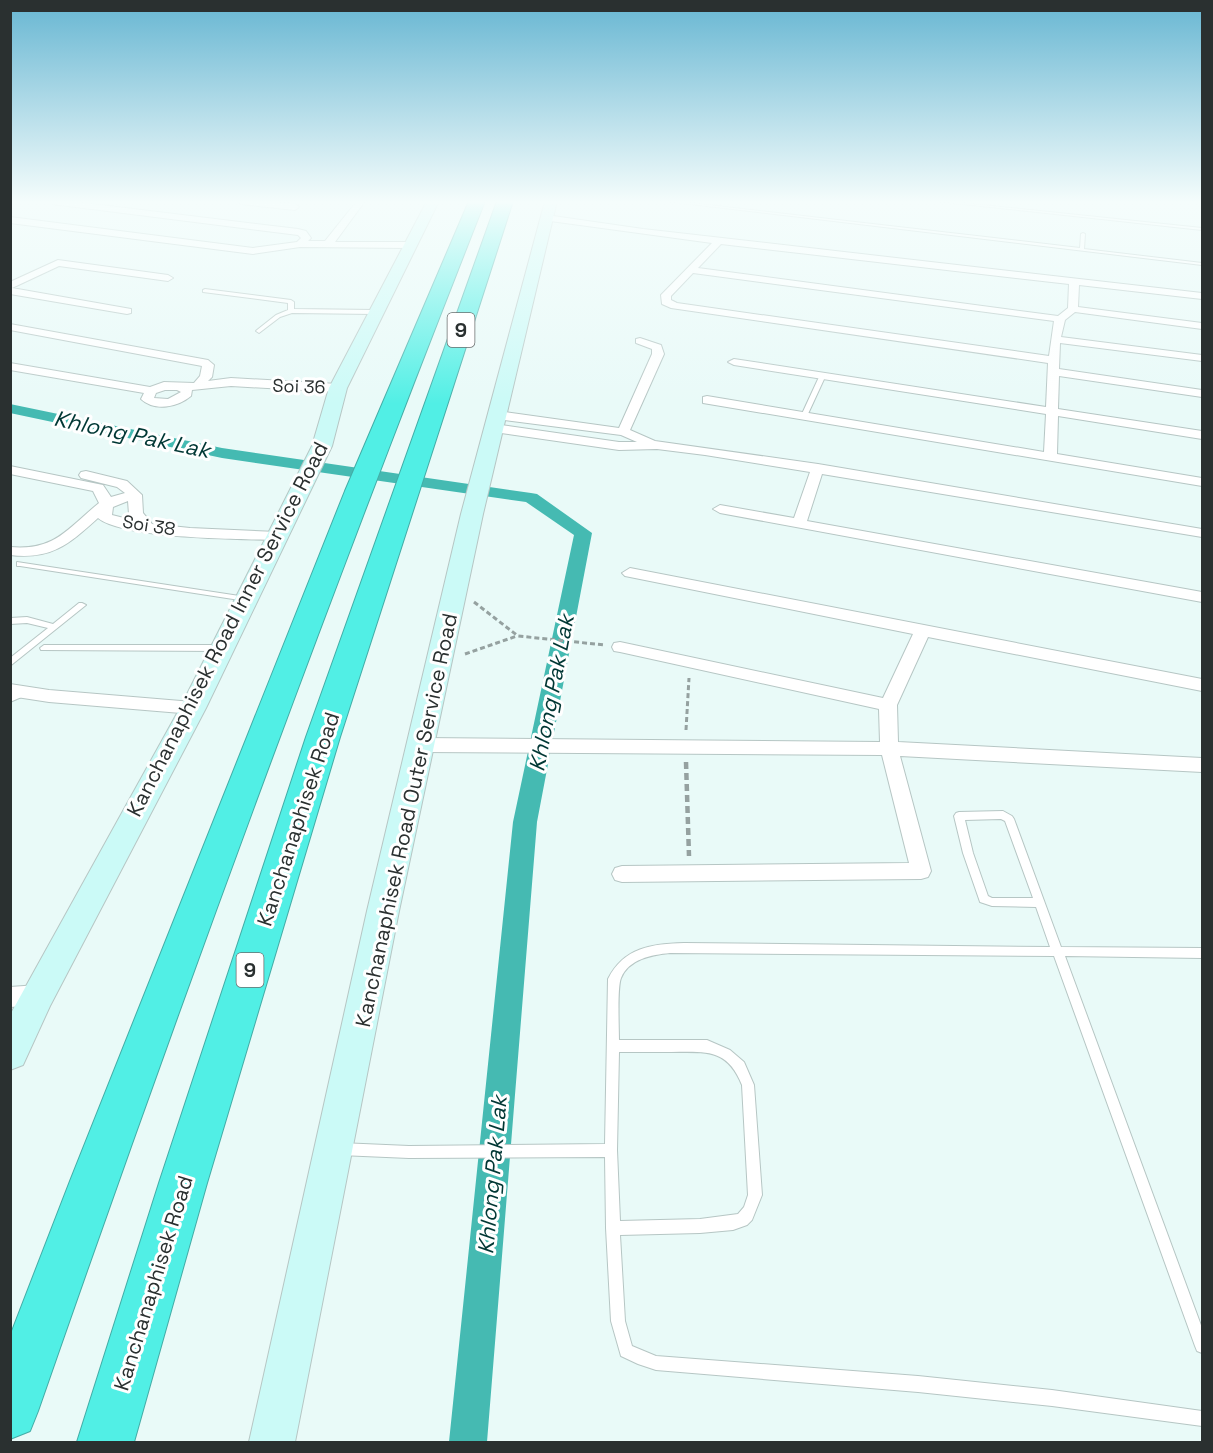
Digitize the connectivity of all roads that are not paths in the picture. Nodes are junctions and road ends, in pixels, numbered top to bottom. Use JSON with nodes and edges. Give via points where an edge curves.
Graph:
{"nodes":[{"id":1,"x":46,"y":269,"type":"edge"},
{"id":2,"x":98,"y":269,"type":"edge"},
{"id":3,"x":398,"y":269,"type":"edge"},
{"id":4,"x":449,"y":269,"type":"edge"},
{"id":5,"x":482,"y":269,"type":"edge"},
{"id":6,"x":533,"y":269,"type":"edge"},
{"id":7,"x":969,"y":269,"type":"edge"},
{"id":8,"x":692,"y":270,"type":"joint"},
{"id":9,"x":168,"y":279,"type":"dead end"},
{"id":10,"x":1074,"y":281,"type":"junction"},
{"id":11,"x":10,"y":286,"type":"edge"},
{"id":12,"x":10,"y":291,"type":"edge"},
{"id":13,"x":205,"y":291,"type":"dead end"},
{"id":14,"x":1203,"y":296,"type":"edge"},
{"id":15,"x":1073,"y":309,"type":"junction"},
{"id":16,"x":127,"y":310,"type":"dead end"},
{"id":17,"x":291,"y":312,"type":"junction"},
{"id":18,"x":375,"y":312,"type":"junction"},
{"id":19,"x":1060,"y":319,"type":"junction"},
{"id":20,"x":1203,"y":326,"type":"edge"},
{"id":21,"x":10,"y":327,"type":"edge"},
{"id":22,"x":259,"y":331,"type":"dead end"},
{"id":23,"x":1055,"y":339,"type":"junction"},
{"id":24,"x":640,"y":341,"type":"dead end"},
{"id":25,"x":1203,"y":358,"type":"edge"},
{"id":26,"x":734,"y":362,"type":"dead end"},
{"id":27,"x":10,"y":366,"type":"edge"},
{"id":28,"x":1053,"y":366,"type":"junction"},
{"id":29,"x":46,"y":373,"type":"junction"},
{"id":30,"x":10,"y":375,"type":"edge"},
{"id":31,"x":822,"y":377,"type":"junction"},
{"id":32,"x":35,"y":380,"type":"junction"},
{"id":33,"x":199,"y":385,"type":"junction"},
{"id":34,"x":260,"y":385,"type":"junction"},
{"id":35,"x":338,"y":388,"type":"junction"},
{"id":36,"x":185,"y":391,"type":"junction"},
{"id":37,"x":1203,"y":394,"type":"edge"},
{"id":38,"x":149,"y":395,"type":"junction"},
{"id":39,"x":707,"y":400,"type":"dead end"},
{"id":40,"x":1051,"y":411,"type":"junction"},
{"id":41,"x":804,"y":416,"type":"junction"},
{"id":42,"x":496,"y":421,"type":"junction"},
{"id":43,"x":589,"y":428,"type":"junction"},
{"id":44,"x":623,"y":432,"type":"junction"},
{"id":45,"x":1203,"y":435,"type":"edge"},
{"id":46,"x":583,"y":440,"type":"junction"},
{"id":47,"x":657,"y":445,"type":"junction"},
{"id":48,"x":1050,"y":456,"type":"junction"},
{"id":49,"x":10,"y":457,"type":"edge"},
{"id":50,"x":818,"y":468,"type":"junction"},
{"id":51,"x":10,"y":470,"type":"edge"},
{"id":52,"x":111,"y":481,"type":"junction"},
{"id":53,"x":1203,"y":482,"type":"edge"},
{"id":54,"x":98,"y":488,"type":"junction"},
{"id":55,"x":135,"y":495,"type":"junction"},
{"id":56,"x":106,"y":504,"type":"junction"},
{"id":57,"x":720,"y":509,"type":"dead end"},
{"id":58,"x":799,"y":523,"type":"junction"},
{"id":59,"x":147,"y":528,"type":"junction"},
{"id":60,"x":1203,"y":534,"type":"edge"},
{"id":61,"x":277,"y":536,"type":"junction"},
{"id":62,"x":10,"y":551,"type":"edge"},
{"id":63,"x":20,"y":564,"type":"dead end"},
{"id":64,"x":630,"y":573,"type":"dead end"},
{"id":65,"x":1203,"y":597,"type":"edge"},
{"id":66,"x":246,"y":599,"type":"junction"},
{"id":67,"x":82,"y":605,"type":"dead end"},
{"id":68,"x":10,"y":621,"type":"edge"},
{"id":69,"x":52,"y":627,"type":"junction"},
{"id":70,"x":923,"y":630,"type":"junction"},
{"id":71,"x":620,"y":647,"type":"road end"},
{"id":72,"x":44,"y":648,"type":"dead end"},
{"id":73,"x":222,"y":648,"type":"junction"},
{"id":74,"x":10,"y":663,"type":"edge"},
{"id":75,"x":1203,"y":685,"type":"edge"},
{"id":76,"x":15,"y":694,"type":"edge"},
{"id":77,"x":888,"y":705,"type":"junction"},
{"id":78,"x":193,"y":708,"type":"junction"},
{"id":79,"x":422,"y":745,"type":"junction"},
{"id":80,"x":889,"y":748,"type":"junction"},
{"id":81,"x":1203,"y":765,"type":"edge"},
{"id":82,"x":622,"y":874,"type":"dead end"},
{"id":83,"x":1039,"y":903,"type":"junction"},
{"id":84,"x":1058,"y":950,"type":"junction"},
{"id":85,"x":1203,"y":953,"type":"edge"},
{"id":86,"x":24,"y":996,"type":"edge"},
{"id":87,"x":613,"y":1046,"type":"junction"},
{"id":88,"x":10,"y":1053,"type":"edge"},
{"id":89,"x":335,"y":1148,"type":"junction"},
{"id":90,"x":611,"y":1150,"type":"junction"},
{"id":91,"x":613,"y":1228,"type":"junction"},
{"id":92,"x":1203,"y":1346,"type":"edge"},
{"id":93,"x":10,"y":1411,"type":"edge"},
{"id":94,"x":1203,"y":1419,"type":"edge"},
{"id":95,"x":105,"y":1443,"type":"edge"},
{"id":96,"x":273,"y":1443,"type":"edge"}],
"edges":[{"from":1,"to":11,"type":"street"},
{"from":2,"to":9,"type":"street"},
{"from":3,"to":18,"type":"main road","name":"Kanchanaphisek Road Inner Service Road"},
{"from":4,"to":93,"type":"highway","number":"9","via":[[358,491]]},
{"from":5,"to":95,"type":"highway","name":"Kanchanaphisek Road","number":"9","via":[[323,737]]},
{"from":6,"to":42,"type":"main road","name":"Kanchanaphisek Road Outer Service Road"},
{"from":7,"to":10,"type":"street"},
{"from":8,"to":19,"type":"street"},
{"from":8,"to":28,"type":"street","via":[[666,295],[666,302]]},
{"from":10,"to":14,"type":"street"},
{"from":10,"to":15,"type":"street"},
{"from":12,"to":16,"type":"street"},
{"from":13,"to":17,"type":"lane","via":[[291,302]]},
{"from":15,"to":19,"type":"street"},
{"from":15,"to":20,"type":"street"},
{"from":17,"to":18,"type":"lane"},
{"from":17,"to":22,"type":"lane","via":[[278,316]]},
{"from":18,"to":35,"type":"main road","name":"Kanchanaphisek Road Inner Service Road"},
{"from":19,"to":23,"type":"street"},
{"from":21,"to":33,"type":"street","via":[[204,362],[208,371]]},
{"from":23,"to":25,"type":"street"},
{"from":23,"to":28,"type":"street"},
{"from":24,"to":44,"type":"street","via":[[657,347],[658,354]]},
{"from":26,"to":31,"type":"street"},
{"from":27,"to":29,"type":"street"},
{"from":28,"to":37,"type":"street"},
{"from":28,"to":40,"type":"street"},
{"from":29,"to":32,"type":"street"},
{"from":29,"to":38,"type":"street"},
{"from":30,"to":32,"type":"street"},
{"from":31,"to":40,"type":"street"},
{"from":31,"to":41,"type":"lane"},
{"from":32,"to":38,"type":"street"},
{"from":33,"to":34,"type":"street"},
{"from":33,"to":36,"type":"street"},
{"from":34,"to":35,"type":"street","name":"Soi 36"},
{"from":34,"to":36,"type":"street"},
{"from":35,"to":61,"type":"main road","name":"Kanchanaphisek Road Inner Service Road","via":[[322,446]]},
{"from":36,"to":38,"type":"street","via":[[176,401],[162,403]]},
{"from":39,"to":41,"type":"street"},
{"from":40,"to":45,"type":"street"},
{"from":40,"to":48,"type":"street"},
{"from":41,"to":48,"type":"street"},
{"from":42,"to":43,"type":"street"},
{"from":42,"to":46,"type":"street"},
{"from":42,"to":79,"type":"main road","name":"Kanchanaphisek Road Outer Service Road"},
{"from":43,"to":44,"type":"street"},
{"from":43,"to":46,"type":"street"},
{"from":44,"to":47,"type":"street"},
{"from":46,"to":47,"type":"street","via":[[619,446]]},
{"from":47,"to":50,"type":"street"},
{"from":48,"to":53,"type":"street"},
{"from":49,"to":52,"type":"street"},
{"from":50,"to":58,"type":"street"},
{"from":50,"to":60,"type":"street"},
{"from":51,"to":54,"type":"street"},
{"from":52,"to":54,"type":"street"},
{"from":52,"to":55,"type":"street"},
{"from":54,"to":56,"type":"street","name":"Soi 38"},
{"from":55,"to":56,"type":"street"},
{"from":55,"to":59,"type":"street","via":[[136,514]]},
{"from":56,"to":59,"type":"street","name":"Soi 38","via":[[105,517]]},
{"from":56,"to":62,"type":"street","via":[[52,549],[25,554]]},
{"from":57,"to":58,"type":"street"},
{"from":58,"to":65,"type":"street"},
{"from":59,"to":61,"type":"street","name":"Soi 38"},
{"from":61,"to":66,"type":"main road","name":"Kanchanaphisek Road Inner Service Road"},
{"from":63,"to":66,"type":"lane"},
{"from":64,"to":70,"type":"street"},
{"from":66,"to":73,"type":"main road","name":"Kanchanaphisek Road Inner Service Road"},
{"from":67,"to":69,"type":"lane"},
{"from":68,"to":69,"type":"lane","via":[[27,620]]},
{"from":69,"to":74,"type":"lane"},
{"from":70,"to":75,"type":"street"},
{"from":70,"to":77,"type":"street"},
{"from":71,"to":77,"type":"street"},
{"from":72,"to":73,"type":"lane"},
{"from":73,"to":78,"type":"main road","name":"Kanchanaphisek Road Inner Service Road"},
{"from":76,"to":78,"type":"street"},
{"from":77,"to":80,"type":"street"},
{"from":78,"to":86,"type":"main road","name":"Kanchanaphisek Road Inner Service Road"},
{"from":79,"to":80,"type":"street"},
{"from":79,"to":89,"type":"main road","name":"Kanchanaphisek Road Outer Service Road","via":[[383,911]]},
{"from":80,"to":81,"type":"street"},
{"from":80,"to":82,"type":"street","via":[[921,871]]},
{"from":83,"to":83,"type":"lane","via":[[984,899],[959,816],[1007,817]]},
{"from":83,"to":84,"type":"lane"},
{"from":84,"to":85,"type":"lane"},
{"from":84,"to":87,"type":"lane","via":[[651,950],[626,960],[614,979]]},
{"from":84,"to":92,"type":"lane"},
{"from":86,"to":88,"type":"main road","name":"Kanchanaphisek Road Inner Service Road"},
{"from":87,"to":90,"type":"lane"},
{"from":87,"to":91,"type":"lane","via":[[707,1046],[726,1054],[740,1066],[748,1085],[755,1195],[743,1220],[719,1225]]},
{"from":89,"to":90,"type":"lane","via":[[409,1152]]},
{"from":89,"to":96,"type":"main road","name":"Kanchanaphisek Road Outer Service Road"},
{"from":90,"to":91,"type":"lane"},
{"from":91,"to":94,"type":"lane","via":[[618,1321],[626,1351],[638,1358],[656,1363],[1052,1398]]}]}
